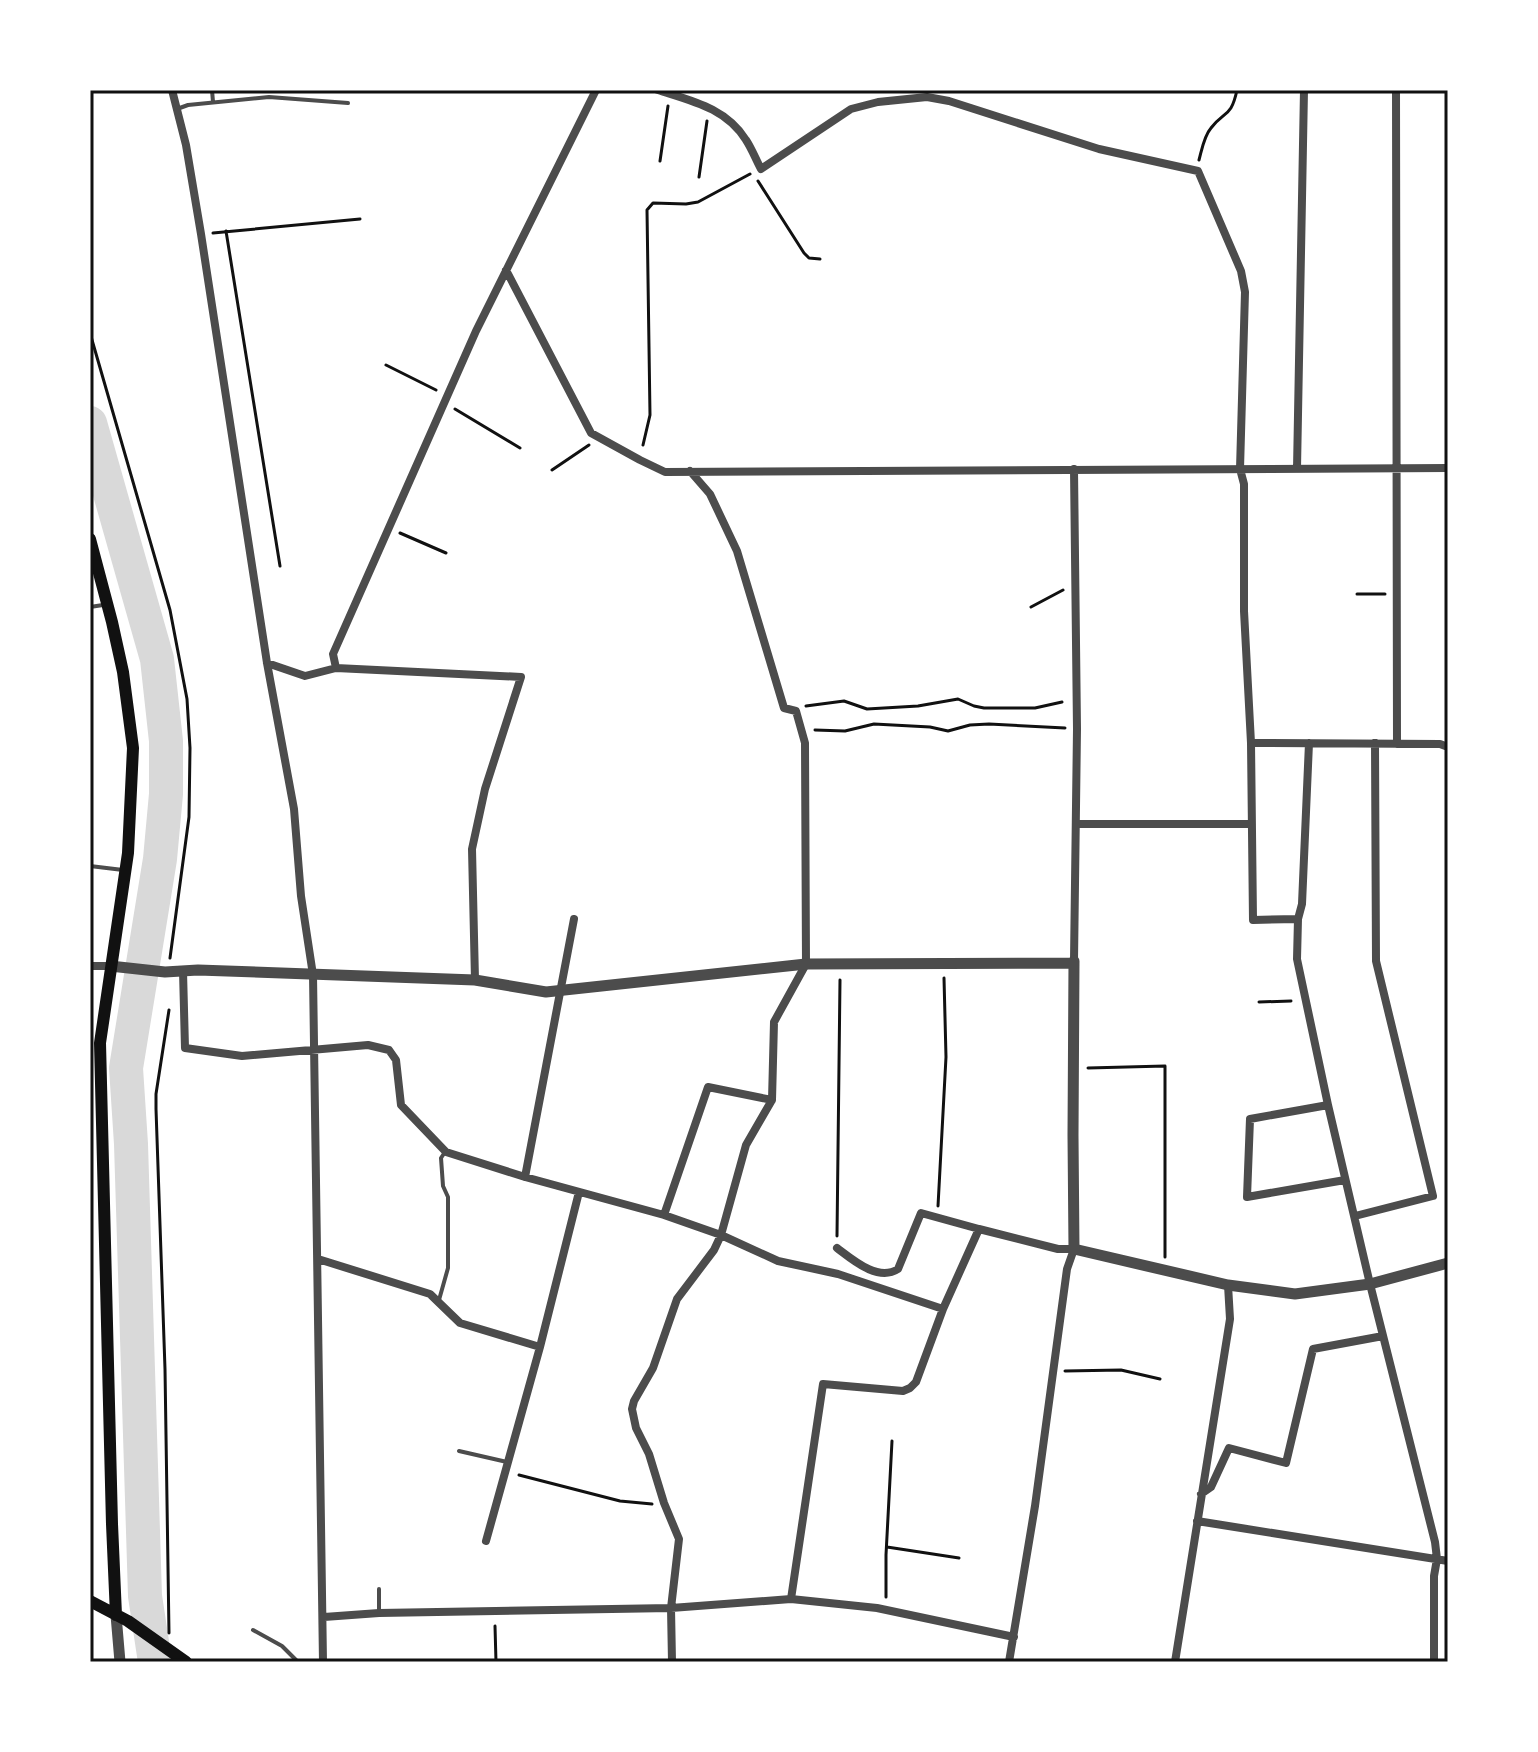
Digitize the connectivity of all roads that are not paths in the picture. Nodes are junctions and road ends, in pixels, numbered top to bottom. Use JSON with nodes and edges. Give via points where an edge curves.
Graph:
{"nodes":[{"id":1,"x":172,"y":90,"type":"edge"},
{"id":2,"x":212,"y":90,"type":"edge"},
{"id":3,"x":292,"y":90,"type":"edge"},
{"id":4,"x":596,"y":90,"type":"edge"},
{"id":5,"x":658,"y":90,"type":"edge"},
{"id":6,"x":1304,"y":90,"type":"edge"},
{"id":7,"x":1396,"y":90,"type":"edge"},
{"id":8,"x":291,"y":99,"type":"junction"},
{"id":9,"x":213,"y":102,"type":"junction"},
{"id":10,"x":348,"y":103,"type":"dead end"},
{"id":11,"x":177,"y":109,"type":"junction"},
{"id":12,"x":506,"y":270,"type":"junction"},
{"id":13,"x":1448,"y":468,"type":"edge"},
{"id":14,"x":1074,"y":469,"type":"junction"},
{"id":15,"x":1240,"y":469,"type":"junction"},
{"id":16,"x":1297,"y":469,"type":"junction"},
{"id":17,"x":1396,"y":469,"type":"junction"},
{"id":18,"x":690,"y":471,"type":"junction"},
{"id":19,"x":90,"y":539,"type":"edge"},
{"id":20,"x":108,"y":605,"type":"junction"},
{"id":21,"x":90,"y":607,"type":"edge"},
{"id":22,"x":267,"y":663,"type":"junction"},
{"id":23,"x":336,"y":668,"type":"junction"},
{"id":24,"x":1251,"y":743,"type":"junction"},
{"id":25,"x":1309,"y":743,"type":"junction"},
{"id":26,"x":1375,"y":743,"type":"junction"},
{"id":27,"x":1397,"y":744,"type":"junction"},
{"id":28,"x":1448,"y":747,"type":"edge"},
{"id":29,"x":1076,"y":824,"type":"junction"},
{"id":30,"x":1252,"y":824,"type":"junction"},
{"id":31,"x":90,"y":866,"type":"edge"},
{"id":32,"x":125,"y":870,"type":"junction"},
{"id":33,"x":574,"y":919,"type":"dead end"},
{"id":34,"x":1298,"y":919,"type":"junction"},
{"id":35,"x":1074,"y":962,"type":"junction"},
{"id":36,"x":806,"y":964,"type":"junction"},
{"id":37,"x":90,"y":966,"type":"edge"},
{"id":38,"x":113,"y":967,"type":"junction"},
{"id":39,"x":183,"y":971,"type":"junction"},
{"id":40,"x":313,"y":975,"type":"junction"},
{"id":41,"x":475,"y":980,"type":"junction"},
{"id":42,"x":562,"y":989,"type":"junction"},
{"id":43,"x":316,"y":1049,"type":"junction"},
{"id":44,"x":772,"y":1100,"type":"junction"},
{"id":45,"x":1328,"y":1105,"type":"junction"},
{"id":46,"x":446,"y":1152,"type":"junction"},
{"id":47,"x":525,"y":1177,"type":"junction"},
{"id":48,"x":1345,"y":1180,"type":"junction"},
{"id":49,"x":579,"y":1192,"type":"junction"},
{"id":50,"x":664,"y":1215,"type":"junction"},
{"id":51,"x":1355,"y":1216,"type":"junction"},
{"id":52,"x":979,"y":1229,"type":"junction"},
{"id":53,"x":721,"y":1235,"type":"junction"},
{"id":54,"x":837,"y":1248,"type":"road end"},
{"id":55,"x":1074,"y":1249,"type":"junction"},
{"id":56,"x":318,"y":1259,"type":"junction"},
{"id":57,"x":1448,"y":1263,"type":"edge"},
{"id":58,"x":1370,"y":1284,"type":"junction"},
{"id":59,"x":1228,"y":1285,"type":"junction"},
{"id":60,"x":438,"y":1302,"type":"junction"},
{"id":61,"x":943,"y":1309,"type":"junction"},
{"id":62,"x":1383,"y":1336,"type":"junction"},
{"id":63,"x":540,"y":1347,"type":"junction"},
{"id":64,"x":459,"y":1451,"type":"dead end"},
{"id":65,"x":507,"y":1467,"type":"junction"},
{"id":66,"x":1201,"y":1494,"type":"junction"},
{"id":67,"x":1197,"y":1521,"type":"junction"},
{"id":68,"x":486,"y":1541,"type":"dead end"},
{"id":69,"x":1437,"y":1559,"type":"junction"},
{"id":70,"x":1448,"y":1561,"type":"edge"},
{"id":71,"x":379,"y":1589,"type":"dead end"},
{"id":72,"x":791,"y":1599,"type":"junction"},
{"id":73,"x":90,"y":1601,"type":"edge"},
{"id":74,"x":671,"y":1608,"type":"junction"},
{"id":75,"x":379,"y":1613,"type":"junction"},
{"id":76,"x":324,"y":1617,"type":"junction"},
{"id":77,"x":122,"y":1618,"type":"junction"},
{"id":78,"x":253,"y":1630,"type":"dead end"},
{"id":79,"x":1014,"y":1637,"type":"junction"},
{"id":80,"x":120,"y":1662,"type":"edge"},
{"id":81,"x":186,"y":1662,"type":"edge"},
{"id":82,"x":298,"y":1662,"type":"edge"},
{"id":83,"x":323,"y":1662,"type":"edge"},
{"id":84,"x":672,"y":1662,"type":"edge"},
{"id":85,"x":1009,"y":1662,"type":"edge"},
{"id":86,"x":1175,"y":1662,"type":"edge"},
{"id":87,"x":1434,"y":1662,"type":"edge"}],
"edges":[{"from":1,"to":11,"type":"street"},
{"from":2,"to":9,"type":"lane"},
{"from":3,"to":8,"type":"lane"},
{"from":4,"to":12,"type":"street"},
{"from":5,"to":15,"type":"street","via":[[723,114],[747,141],[761,169],[851,109],[927,97],[1099,149],[1198,171],[1245,292]]},
{"from":6,"to":16,"type":"street"},
{"from":7,"to":17,"type":"street"},
{"from":8,"to":9,"type":"lane"},
{"from":8,"to":10,"type":"lane"},
{"from":9,"to":11,"type":"lane"},
{"from":11,"to":22,"type":"street"},
{"from":12,"to":18,"type":"street","via":[[591,433],[665,472]]},
{"from":12,"to":23,"type":"street","via":[[333,654]]},
{"from":13,"to":17,"type":"street"},
{"from":14,"to":15,"type":"street"},
{"from":14,"to":18,"type":"street"},
{"from":14,"to":29,"type":"street"},
{"from":15,"to":16,"type":"street"},
{"from":15,"to":24,"type":"street"},
{"from":16,"to":17,"type":"street"},
{"from":17,"to":27,"type":"street"},
{"from":18,"to":36,"type":"street","via":[[710,494],[737,551],[784,708],[796,711],[803,730]]},
{"from":19,"to":20,"type":"main road"},
{"from":20,"to":21,"type":"lane"},
{"from":20,"to":32,"type":"main road","via":[[133,748]]},
{"from":22,"to":23,"type":"street","via":[[305,676]]},
{"from":22,"to":40,"type":"street","via":[[294,809]]},
{"from":23,"to":41,"type":"street","via":[[521,677],[472,849]]},
{"from":24,"to":25,"type":"street"},
{"from":24,"to":30,"type":"street"},
{"from":25,"to":26,"type":"street"},
{"from":25,"to":34,"type":"street"},
{"from":26,"to":27,"type":"street"},
{"from":26,"to":51,"type":"street","via":[[1376,961],[1433,1196]]},
{"from":27,"to":28,"type":"street"},
{"from":29,"to":30,"type":"street"},
{"from":29,"to":35,"type":"street"},
{"from":30,"to":34,"type":"street","via":[[1253,920]]},
{"from":31,"to":32,"type":"lane"},
{"from":32,"to":38,"type":"main road"},
{"from":33,"to":42,"type":"street"},
{"from":34,"to":45,"type":"street","via":[[1297,959]]},
{"from":35,"to":36,"type":"street"},
{"from":35,"to":55,"type":"street"},
{"from":36,"to":42,"type":"street"},
{"from":36,"to":44,"type":"street","via":[[774,1022]]},
{"from":37,"to":38,"type":"street"},
{"from":38,"to":39,"type":"street"},
{"from":38,"to":77,"type":"main road","via":[[100,1043],[100,1088]]},
{"from":39,"to":40,"type":"street"},
{"from":39,"to":43,"type":"street","via":[[185,1048],[242,1056]]},
{"from":40,"to":41,"type":"street"},
{"from":40,"to":43,"type":"street"},
{"from":41,"to":42,"type":"street","via":[[546,992]]},
{"from":42,"to":47,"type":"street"},
{"from":43,"to":46,"type":"street","via":[[368,1045],[389,1050],[396,1060],[401,1105]]},
{"from":43,"to":56,"type":"street"},
{"from":44,"to":50,"type":"street","via":[[708,1087]]},
{"from":44,"to":53,"type":"street","via":[[746,1145]]},
{"from":45,"to":48,"type":"street"},
{"from":45,"to":48,"type":"street","via":[[1250,1119],[1247,1197]]},
{"from":46,"to":47,"type":"street"},
{"from":46,"to":60,"type":"lane","via":[[441,1158],[448,1197],[448,1268]]},
{"from":47,"to":49,"type":"street"},
{"from":48,"to":51,"type":"street"},
{"from":49,"to":50,"type":"street"},
{"from":49,"to":63,"type":"street"},
{"from":50,"to":53,"type":"street"},
{"from":51,"to":58,"type":"street"},
{"from":52,"to":54,"type":"street","via":[[921,1213],[898,1269],[890,1274],[862,1266]]},
{"from":52,"to":55,"type":"street"},
{"from":52,"to":61,"type":"street"},
{"from":53,"to":61,"type":"street","via":[[778,1261],[838,1274]]},
{"from":53,"to":74,"type":"street","via":[[677,1299],[632,1409],[679,1539]]},
{"from":55,"to":59,"type":"street"},
{"from":55,"to":79,"type":"street"},
{"from":56,"to":60,"type":"street","via":[[430,1294]]},
{"from":56,"to":76,"type":"street"},
{"from":57,"to":58,"type":"street"},
{"from":58,"to":59,"type":"street","via":[[1295,1294]]},
{"from":58,"to":62,"type":"street"},
{"from":59,"to":66,"type":"street","via":[[1230,1319]]},
{"from":60,"to":63,"type":"street","via":[[460,1323]]},
{"from":61,"to":72,"type":"street","via":[[910,1388],[823,1384]]},
{"from":62,"to":66,"type":"street","via":[[1313,1349],[1286,1463],[1229,1448],[1211,1487]]},
{"from":62,"to":69,"type":"street"},
{"from":63,"to":65,"type":"street"},
{"from":64,"to":65,"type":"lane"},
{"from":65,"to":68,"type":"street"},
{"from":66,"to":67,"type":"street"},
{"from":67,"to":69,"type":"street"},
{"from":67,"to":86,"type":"street"},
{"from":69,"to":70,"type":"street"},
{"from":69,"to":87,"type":"street"},
{"from":71,"to":75,"type":"lane"},
{"from":72,"to":74,"type":"street"},
{"from":72,"to":79,"type":"street","via":[[885,1610]]},
{"from":73,"to":77,"type":"main road"},
{"from":74,"to":75,"type":"street"},
{"from":74,"to":84,"type":"street"},
{"from":75,"to":76,"type":"street"},
{"from":76,"to":83,"type":"street"},
{"from":77,"to":80,"type":"street"},
{"from":77,"to":81,"type":"main road"},
{"from":78,"to":82,"type":"lane"},
{"from":79,"to":85,"type":"street"}]}
